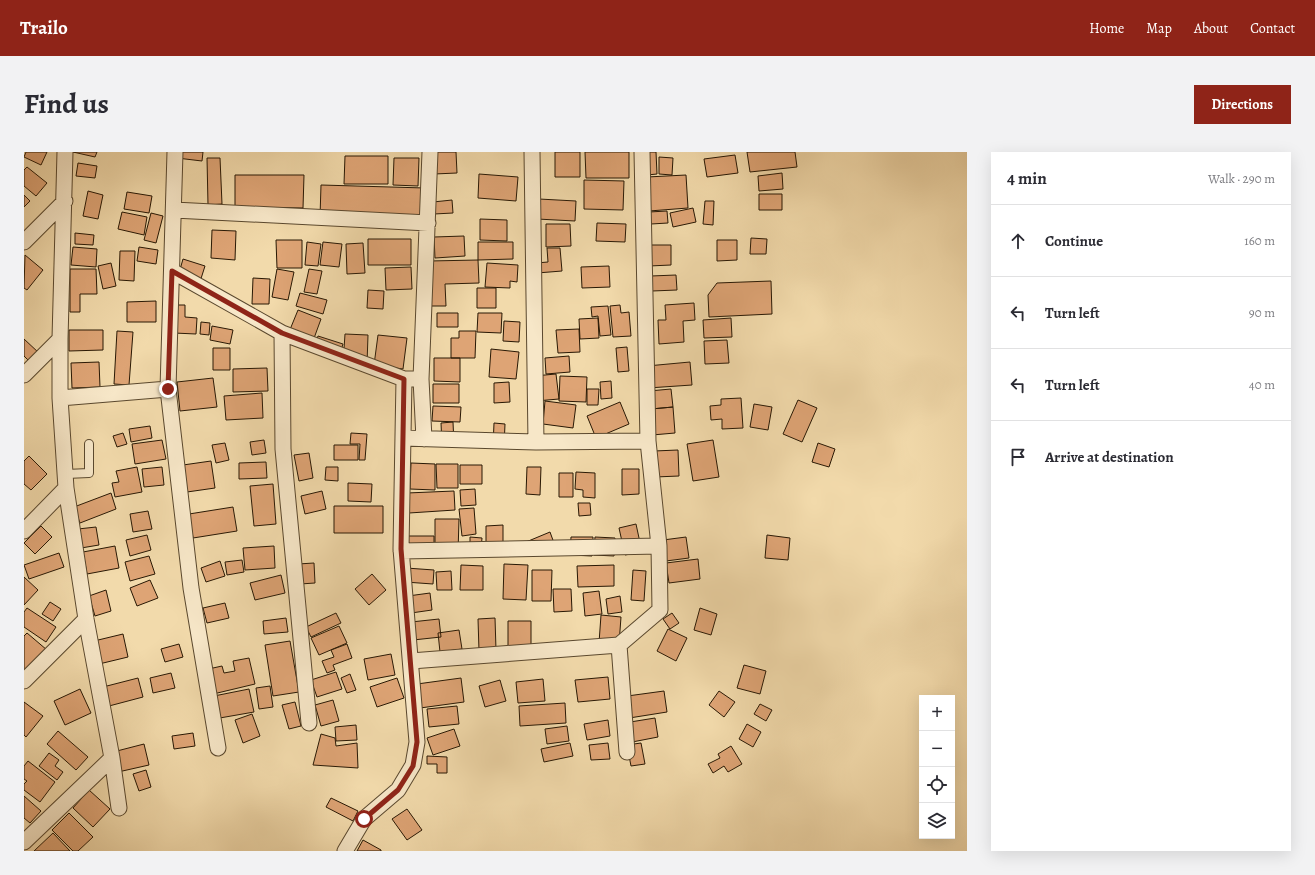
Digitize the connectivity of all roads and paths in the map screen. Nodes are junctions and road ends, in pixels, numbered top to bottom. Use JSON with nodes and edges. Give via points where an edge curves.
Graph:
{"nodes":[{"id":1,"x":66,"y":152,"type":"edge"},
{"id":2,"x":175,"y":152,"type":"edge"},
{"id":3,"x":430,"y":152,"type":"edge"},
{"id":4,"x":532,"y":152,"type":"edge"},
{"id":5,"x":642,"y":152,"type":"edge"},
{"id":6,"x":65,"y":201,"type":"junction"},
{"id":7,"x":174,"y":210,"type":"junction"},
{"id":8,"x":428,"y":223,"type":"junction"},
{"id":9,"x":24,"y":242,"type":"edge"},
{"id":10,"x":172,"y":271,"type":"junction"},
{"id":11,"x":282,"y":333,"type":"junction"},
{"id":12,"x":60,"y":339,"type":"junction"},
{"id":13,"x":24,"y":375,"type":"edge"},
{"id":14,"x":404,"y":379,"type":"junction"},
{"id":15,"x":421,"y":379,"type":"junction"},
{"id":16,"x":168,"y":389,"type":"junction"},
{"id":17,"x":60,"y":398,"type":"junction"},
{"id":18,"x":403,"y":438,"type":"junction"},
{"id":19,"x":424,"y":439,"type":"junction"},
{"id":20,"x":648,"y":441,"type":"junction"},
{"id":21,"x":536,"y":442,"type":"junction"},
{"id":22,"x":89,"y":444,"type":"dead end"},
{"id":23,"x":66,"y":481,"type":"junction"},
{"id":24,"x":24,"y":531,"type":"edge"},
{"id":25,"x":659,"y":546,"type":"junction"},
{"id":26,"x":401,"y":551,"type":"junction"},
{"id":27,"x":86,"y":619,"type":"junction"},
{"id":28,"x":619,"y":645,"type":"junction"},
{"id":29,"x":411,"y":661,"type":"junction"},
{"id":30,"x":24,"y":681,"type":"edge"},
{"id":31,"x":309,"y":723,"type":"dead end"},
{"id":32,"x":218,"y":748,"type":"dead end"},
{"id":33,"x":628,"y":752,"type":"dead end"},
{"id":34,"x":112,"y":758,"type":"junction"},
{"id":35,"x":120,"y":808,"type":"dead end"},
{"id":36,"x":24,"y":842,"type":"edge"},
{"id":37,"x":345,"y":851,"type":"edge"}],
"edges":[{"from":1,"to":6,"type":"street"},
{"from":2,"to":7,"type":"street"},
{"from":3,"to":8,"type":"street"},
{"from":4,"to":21,"type":"street"},
{"from":5,"to":20,"type":"street"},
{"from":6,"to":9,"type":"street"},
{"from":6,"to":12,"type":"street"},
{"from":7,"to":8,"type":"street"},
{"from":7,"to":10,"type":"street"},
{"from":8,"to":15,"type":"street"},
{"from":10,"to":11,"type":"street"},
{"from":10,"to":16,"type":"street"},
{"from":11,"to":14,"type":"street"},
{"from":11,"to":31,"type":"street","via":[[283,449]]},
{"from":12,"to":13,"type":"street"},
{"from":12,"to":17,"type":"street"},
{"from":14,"to":15,"type":"street"},
{"from":14,"to":18,"type":"street"},
{"from":15,"to":19,"type":"street"},
{"from":16,"to":17,"type":"street"},
{"from":16,"to":32,"type":"street","via":[[192,588]]},
{"from":17,"to":23,"type":"street"},
{"from":18,"to":19,"type":"street"},
{"from":18,"to":26,"type":"street"},
{"from":19,"to":21,"type":"street"},
{"from":20,"to":21,"type":"street"},
{"from":20,"to":25,"type":"street"},
{"from":22,"to":23,"type":"lane","via":[[89,473]]},
{"from":23,"to":24,"type":"street"},
{"from":23,"to":27,"type":"street"},
{"from":25,"to":26,"type":"street"},
{"from":25,"to":28,"type":"street","via":[[660,610]]},
{"from":26,"to":29,"type":"street"},
{"from":27,"to":30,"type":"street"},
{"from":27,"to":34,"type":"street"},
{"from":28,"to":29,"type":"street"},
{"from":28,"to":33,"type":"street"},
{"from":29,"to":37,"type":"street","via":[[417,742],[413,766],[398,790],[364,819]]},
{"from":34,"to":35,"type":"street"},
{"from":34,"to":36,"type":"street"}]}
